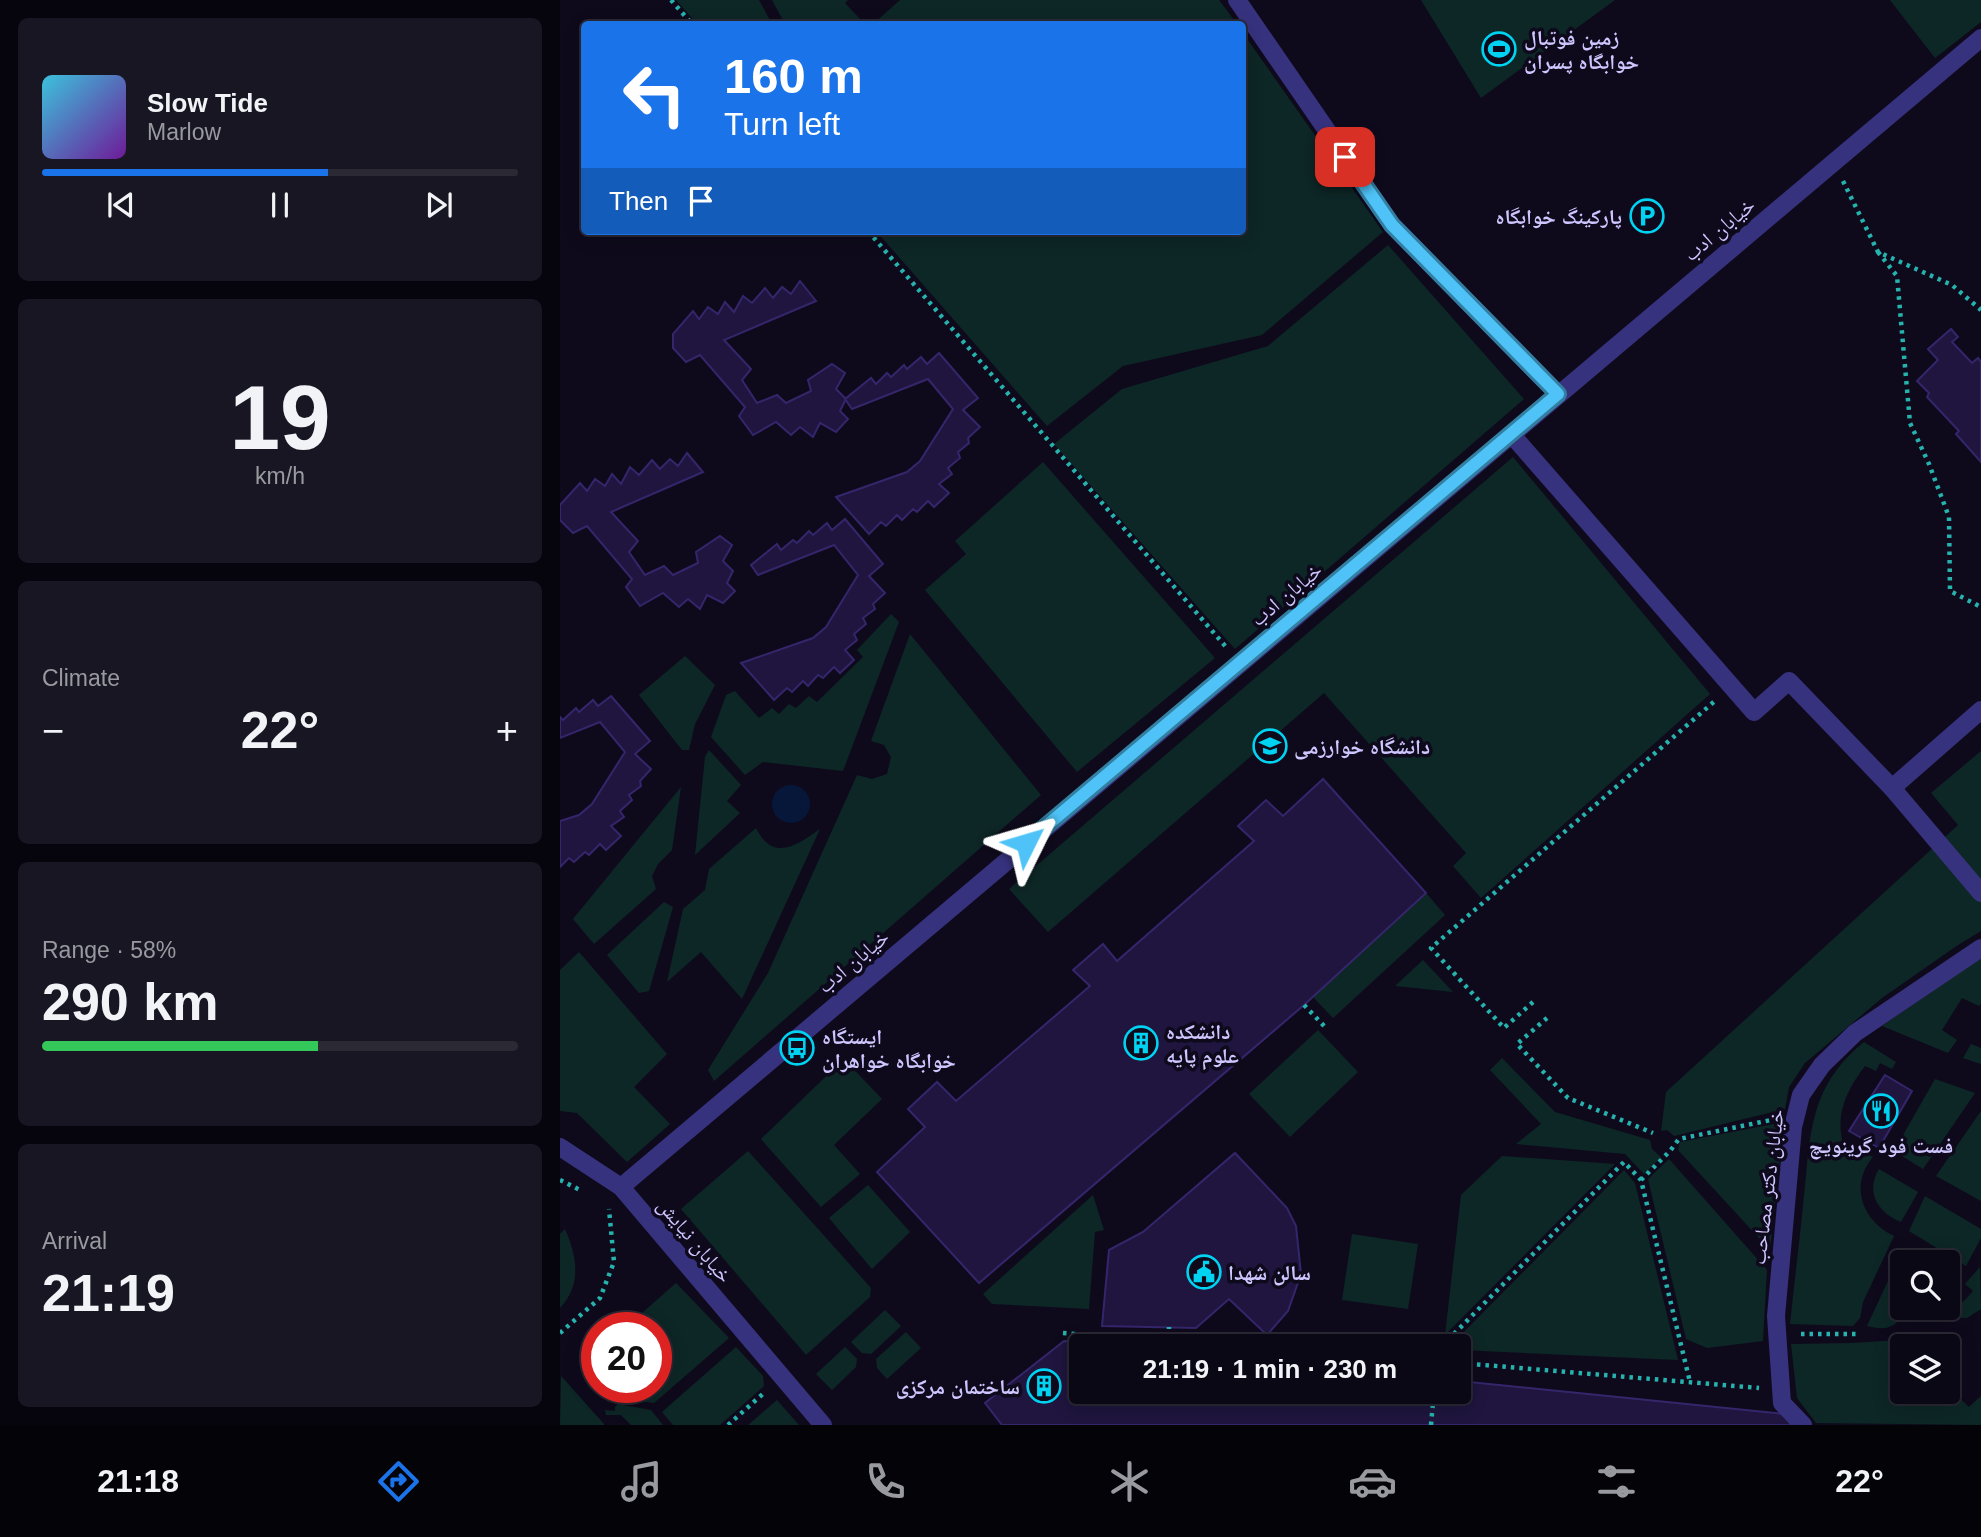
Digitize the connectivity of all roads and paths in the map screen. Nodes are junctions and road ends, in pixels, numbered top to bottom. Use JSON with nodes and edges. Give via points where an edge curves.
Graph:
{"nodes":[{"id":1,"x":671,"y":0,"type":"edge"},
{"id":2,"x":1237,"y":0,"type":"edge"},
{"id":3,"x":689,"y":21,"type":"edge"},
{"id":4,"x":1981,"y":38,"type":"edge"},
{"id":5,"x":1834,"y":162,"type":"junction"},
{"id":6,"x":871,"y":235,"type":"edge"},
{"id":7,"x":1878,"y":252,"type":"junction"},
{"id":8,"x":1981,"y":310,"type":"edge"},
{"id":9,"x":1558,"y":394,"type":"junction"},
{"id":10,"x":1512,"y":435,"type":"junction"},
{"id":11,"x":1981,"y":607,"type":"edge"},
{"id":12,"x":1240,"y":663,"type":"junction"},
{"id":13,"x":1724,"y":694,"type":"dead end"},
{"id":14,"x":1981,"y":710,"type":"edge"},
{"id":15,"x":1892,"y":788,"type":"junction"},
{"id":16,"x":1981,"y":893,"type":"edge"},
{"id":17,"x":1981,"y":948,"type":"edge"},
{"id":18,"x":1533,"y":1002,"type":"dead end"},
{"id":19,"x":1304,"y":1004,"type":"dead end"},
{"id":20,"x":1547,"y":1018,"type":"dead end"},
{"id":21,"x":1327,"y":1028,"type":"dead end"},
{"id":22,"x":1796,"y":1115,"type":"junction"},
{"id":23,"x":1653,"y":1133,"type":"dead end"},
{"id":24,"x":560,"y":1147,"type":"edge"},
{"id":25,"x":1641,"y":1180,"type":"junction"},
{"id":26,"x":621,"y":1187,"type":"junction"},
{"id":27,"x":1169,"y":1327,"type":"dead end"},
{"id":28,"x":1063,"y":1333,"type":"dead end"},
{"id":29,"x":560,"y":1334,"type":"edge"},
{"id":30,"x":1076,"y":1334,"type":"edge"},
{"id":31,"x":1169,"y":1334,"type":"edge"},
{"id":32,"x":1454,"y":1334,"type":"edge"},
{"id":33,"x":1792,"y":1334,"type":"dead end"},
{"id":34,"x":1856,"y":1334,"type":"dead end"},
{"id":35,"x":1471,"y":1364,"type":"edge"},
{"id":36,"x":781,"y":1377,"type":"junction"},
{"id":37,"x":1690,"y":1382,"type":"junction"},
{"id":38,"x":1782,"y":1390,"type":"junction"},
{"id":39,"x":1433,"y":1404,"type":"edge"},
{"id":40,"x":729,"y":1425,"type":"edge"},
{"id":41,"x":824,"y":1425,"type":"edge"},
{"id":42,"x":1431,"y":1425,"type":"edge"},
{"id":43,"x":1803,"y":1425,"type":"edge"}],
"edges":[{"from":1,"to":3,"type":"path"},
{"from":2,"to":9,"type":"lane","via":[[1392,225]]},
{"from":4,"to":5,"type":"lane","name":"خیابان ادب"},
{"from":5,"to":7,"type":"path"},
{"from":5,"to":9,"type":"lane","name":"خیابان ادب"},
{"from":6,"to":12,"type":"path"},
{"from":7,"to":8,"type":"path","via":[[1952,285]]},
{"from":7,"to":11,"type":"path","via":[[1897,276],[1910,423],[1949,517],[1950,591]]},
{"from":9,"to":10,"type":"lane","name":"خیابان ادب"},
{"from":10,"to":12,"type":"lane","name":"خیابان ادب"},
{"from":10,"to":15,"type":"lane","via":[[1754,712],[1789,681]]},
{"from":12,"to":26,"type":"lane","name":"خیابان ادب"},
{"from":13,"to":18,"type":"path","via":[[1431,948],[1504,1028]]},
{"from":14,"to":15,"type":"lane"},
{"from":15,"to":16,"type":"lane"},
{"from":17,"to":22,"type":"lane","name":"خیابان دکتر مصاحب","via":[[1855,1033],[1822,1065],[1801,1095]]},
{"from":19,"to":21,"type":"path"},
{"from":20,"to":23,"type":"path","via":[[1517,1044],[1568,1098]]},
{"from":22,"to":25,"type":"path","via":[[1679,1139]]},
{"from":22,"to":38,"type":"lane","name":"خیابان دکتر مصاحب","via":[[1776,1316]]},
{"from":24,"to":26,"type":"lane","name":"خیابان نیایش"},
{"from":25,"to":32,"type":"path","via":[[1624,1162]]},
{"from":25,"to":37,"type":"path"},
{"from":26,"to":29,"type":"path","via":[[608,1210],[614,1262],[600,1298]]},
{"from":26,"to":36,"type":"lane","name":"خیابان نیایش"},
{"from":27,"to":31,"type":"path","bridge":true},
{"from":28,"to":30,"type":"path"},
{"from":33,"to":34,"type":"path"},
{"from":35,"to":37,"type":"path"},
{"from":36,"to":40,"type":"path"},
{"from":36,"to":41,"type":"lane","name":"خیابان نیایش"},
{"from":37,"to":38,"type":"path"},
{"from":38,"to":43,"type":"lane","name":"خیابان دکتر مصاحب","via":[[1782,1403]]},
{"from":39,"to":42,"type":"path"}]}
